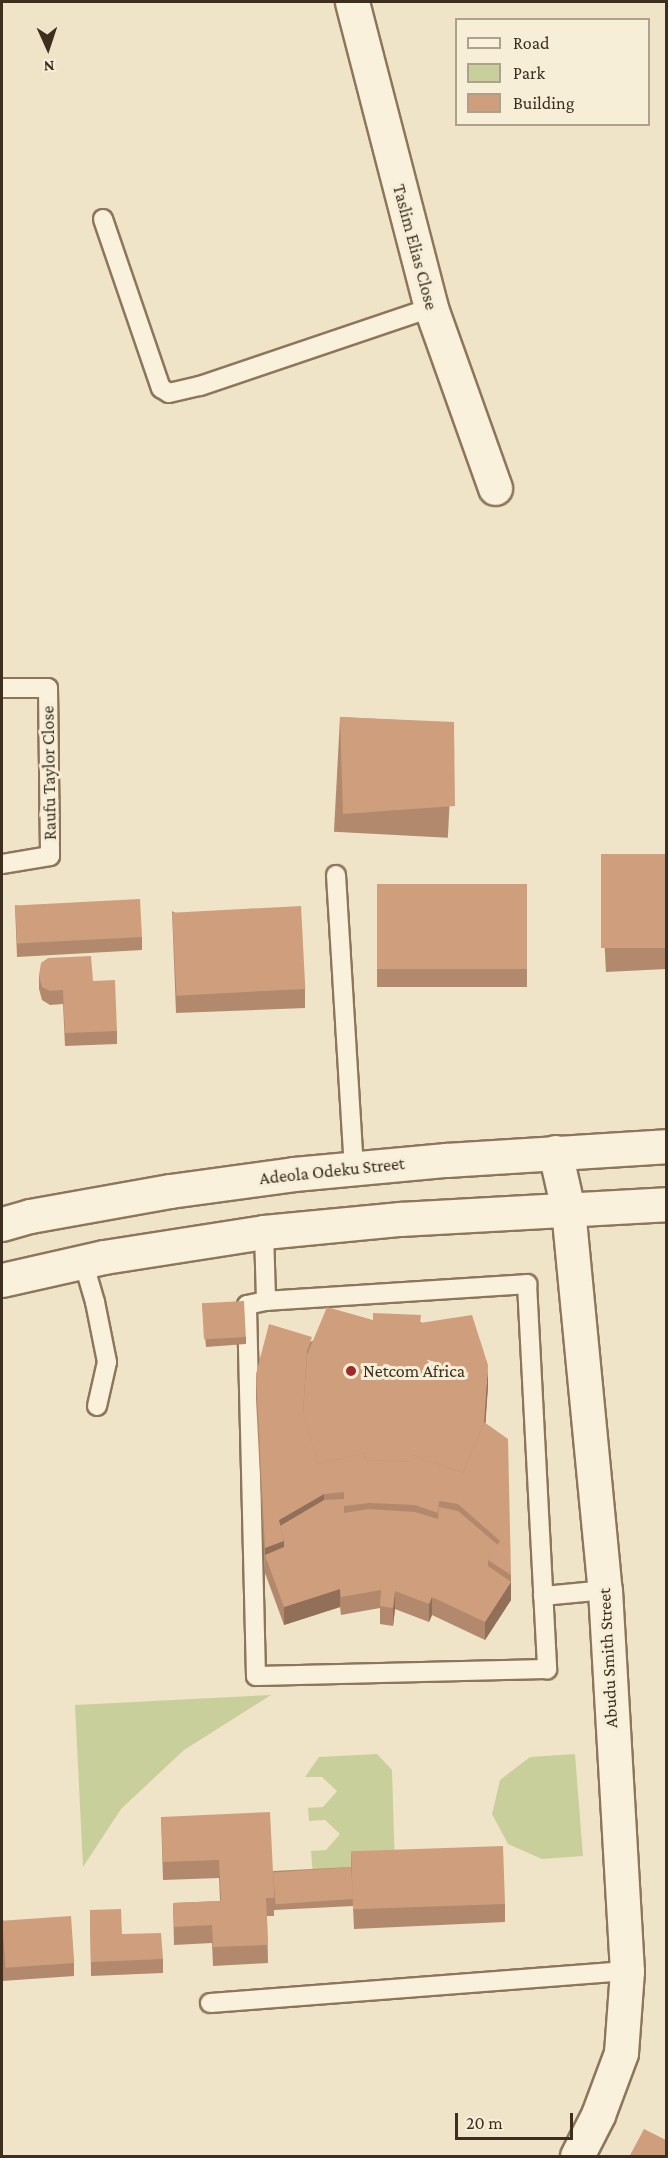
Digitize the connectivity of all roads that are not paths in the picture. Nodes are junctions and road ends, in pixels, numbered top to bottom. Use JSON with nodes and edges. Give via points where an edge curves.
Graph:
{"nodes":[{"id":1,"x":352,"y":2,"type":"edge"},
{"id":2,"x":103,"y":219,"type":"dead end"},
{"id":3,"x":431,"y":308,"type":"junction"},
{"id":4,"x":495,"y":488,"type":"dead end"},
{"id":5,"x":2,"y":688,"type":"edge"},
{"id":6,"x":2,"y":864,"type":"edge"},
{"id":7,"x":336,"y":875,"type":"dead end"},
{"id":8,"x":666,"y":1146,"type":"edge"},
{"id":9,"x":555,"y":1152,"type":"junction"},
{"id":10,"x":354,"y":1168,"type":"junction"},
{"id":11,"x":666,"y":1204,"type":"edge"},
{"id":12,"x":568,"y":1209,"type":"junction"},
{"id":13,"x":2,"y":1224,"type":"edge"},
{"id":14,"x":264,"y":1232,"type":"junction"},
{"id":15,"x":83,"y":1261,"type":"junction"},
{"id":16,"x":2,"y":1280,"type":"edge"},
{"id":17,"x":266,"y":1301,"type":"junction"},
{"id":18,"x":97,"y":1406,"type":"dead end"},
{"id":19,"x":605,"y":1590,"type":"junction"},
{"id":20,"x":543,"y":1596,"type":"junction"},
{"id":21,"x":627,"y":1971,"type":"junction"},
{"id":22,"x":210,"y":2003,"type":"dead end"},
{"id":23,"x":577,"y":2157,"type":"edge"}],
"edges":[{"from":1,"to":3,"type":"street","name":"Taslim Elias Close"},
{"from":2,"to":3,"type":"lane","via":[[161,388],[170,393]]},
{"from":3,"to":4,"type":"street","name":"Taslim Elias Close"},
{"from":5,"to":6,"type":"lane","name":"Raufu Taylor Close","via":[[48,688],[50,856]]},
{"from":7,"to":10,"type":"lane"},
{"from":8,"to":9,"type":"street","name":"Adeola Odeku Street"},
{"from":9,"to":10,"type":"street","name":"Adeola Odeku Street"},
{"from":9,"to":12,"type":"street","name":"Abudu Smith Street"},
{"from":10,"to":13,"type":"street","name":"Adeola Odeku Street","via":[[170,1191]]},
{"from":11,"to":12,"type":"street"},
{"from":12,"to":14,"type":"street"},
{"from":12,"to":19,"type":"street","name":"Abudu Smith Street"},
{"from":14,"to":15,"type":"street"},
{"from":14,"to":17,"type":"lane"},
{"from":15,"to":16,"type":"street"},
{"from":15,"to":18,"type":"lane","via":[[106,1362]]},
{"from":17,"to":20,"type":"lane","via":[[527,1284]]},
{"from":17,"to":20,"type":"lane","via":[[247,1305],[256,1676],[547,1669]]},
{"from":19,"to":20,"type":"lane"},
{"from":19,"to":21,"type":"street","name":"Abudu Smith Street"},
{"from":21,"to":22,"type":"lane"},
{"from":21,"to":23,"type":"street","name":"Abudu Smith Street","via":[[621,2053]]}]}
